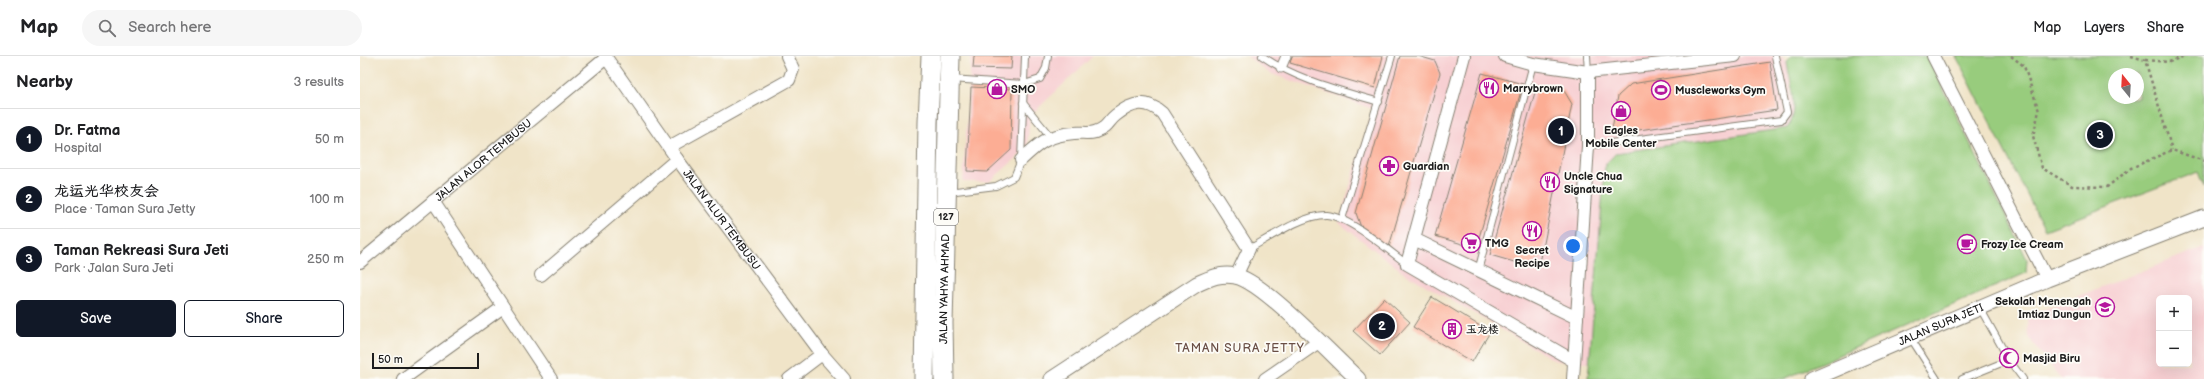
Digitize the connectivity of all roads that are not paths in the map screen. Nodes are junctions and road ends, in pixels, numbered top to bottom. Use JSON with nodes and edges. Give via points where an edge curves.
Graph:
{"nodes":[{"id":1,"x":788,"y":56,"type":"edge"},
{"id":2,"x":932,"y":56,"type":"edge"},
{"id":3,"x":950,"y":56,"type":"edge"},
{"id":4,"x":1024,"y":56,"type":"edge"},
{"id":5,"x":1048,"y":56,"type":"edge"},
{"id":6,"x":1262,"y":56,"type":"edge"},
{"id":7,"x":1286,"y":56,"type":"edge"},
{"id":8,"x":1392,"y":56,"type":"edge"},
{"id":9,"x":1464,"y":56,"type":"edge"},
{"id":10,"x":1505,"y":56,"type":"edge"},
{"id":11,"x":1588,"y":56,"type":"edge"},
{"id":12,"x":1732,"y":56,"type":"edge"},
{"id":13,"x":1775,"y":56,"type":"edge"},
{"id":14,"x":1933,"y":56,"type":"edge"},
{"id":15,"x":605,"y":57,"type":"edge"},
{"id":16,"x":1533,"y":64,"type":"junction"},
{"id":17,"x":1281,"y":68,"type":"junction"},
{"id":18,"x":1588,"y":72,"type":"junction"},
{"id":19,"x":949,"y":79,"type":"junction"},
{"id":20,"x":1024,"y":84,"type":"junction"},
{"id":21,"x":1379,"y":102,"type":"junction"},
{"id":22,"x":1023,"y":103,"type":"junction"},
{"id":23,"x":1050,"y":136,"type":"junction"},
{"id":24,"x":1588,"y":146,"type":"junction"},
{"id":25,"x":669,"y":147,"type":"junction"},
{"id":26,"x":677,"y":159,"type":"junction"},
{"id":27,"x":1021,"y":160,"type":"junction"},
{"id":28,"x":946,"y":192,"type":"junction"},
{"id":29,"x":433,"y":201,"type":"junction"},
{"id":30,"x":2204,"y":218,"type":"edge"},
{"id":31,"x":1342,"y":219,"type":"junction"},
{"id":32,"x":1414,"y":239,"type":"junction"},
{"id":33,"x":1249,"y":249,"type":"junction"},
{"id":34,"x":360,"y":262,"type":"edge"},
{"id":35,"x":1407,"y":264,"type":"junction"},
{"id":36,"x":1478,"y":272,"type":"junction"},
{"id":37,"x":541,"y":275,"type":"dead end"},
{"id":38,"x":1236,"y":276,"type":"junction"},
{"id":39,"x":2047,"y":279,"type":"junction"},
{"id":40,"x":504,"y":307,"type":"junction"},
{"id":41,"x":1980,"y":308,"type":"junction"},
{"id":42,"x":1577,"y":318,"type":"junction"},
{"id":43,"x":1909,"y":336,"type":"junction"},
{"id":44,"x":1320,"y":341,"type":"junction"},
{"id":45,"x":822,"y":354,"type":"junction"},
{"id":46,"x":2009,"y":360,"type":"junction"},
{"id":47,"x":1574,"y":361,"type":"junction"},
{"id":48,"x":403,"y":379,"type":"edge"},
{"id":49,"x":551,"y":379,"type":"edge"},
{"id":50,"x":789,"y":379,"type":"edge"},
{"id":51,"x":844,"y":379,"type":"edge"},
{"id":52,"x":924,"y":379,"type":"edge"},
{"id":53,"x":944,"y":379,"type":"edge"},
{"id":54,"x":1052,"y":379,"type":"edge"},
{"id":55,"x":1265,"y":379,"type":"edge"},
{"id":56,"x":1358,"y":379,"type":"edge"},
{"id":57,"x":1573,"y":379,"type":"edge"},
{"id":58,"x":1812,"y":379,"type":"edge"},
{"id":59,"x":1937,"y":379,"type":"edge"},
{"id":60,"x":1962,"y":379,"type":"edge"},
{"id":61,"x":2023,"y":379,"type":"edge"}],
"edges":[{"from":1,"to":25,"type":"street","via":[[792,69],[789,80]]},
{"from":2,"to":52,"type":"main road","name":"JALAN YAHYA AHMAD","number":"127","via":[[928,122]]},
{"from":3,"to":19,"type":"main road","name":"JALAN YAHYA AHMAD","number":"127"},
{"from":4,"to":20,"type":"lane"},
{"from":5,"to":20,"type":"lane","via":[[1040,80]]},
{"from":6,"to":17,"type":"lane"},
{"from":7,"to":17,"type":"street"},
{"from":8,"to":21,"type":"lane"},
{"from":9,"to":32,"type":"street"},
{"from":10,"to":16,"type":"street"},
{"from":11,"to":18,"type":"lane"},
{"from":12,"to":18,"type":"street"},
{"from":13,"to":24,"type":"lane","via":[[1787,112],[1781,120]]},
{"from":14,"to":39,"type":"street"},
{"from":15,"to":25,"type":"street","name":"JALAN ALUR TEMBUSU"},
{"from":15,"to":29,"type":"street","name":"JALAN ALOR TEMBUSU"},
{"from":16,"to":18,"type":"street"},
{"from":16,"to":36,"type":"lane"},
{"from":17,"to":21,"type":"lane","via":[[1303,78]]},
{"from":18,"to":24,"type":"street"},
{"from":19,"to":20,"type":"lane"},
{"from":19,"to":28,"type":"main road","name":"JALAN YAHYA AHMAD","number":"127"},
{"from":20,"to":22,"type":"lane"},
{"from":21,"to":31,"type":"lane"},
{"from":22,"to":23,"type":"lane"},
{"from":22,"to":27,"type":"lane"},
{"from":23,"to":27,"type":"street","via":[[1039,142]]},
{"from":23,"to":33,"type":"street","via":[[1094,132],[1108,126],[1114,116],[1125,110],[1146,103],[1153,106],[1162,113]]},
{"from":24,"to":42,"type":"street"},
{"from":25,"to":26,"type":"street","name":"JALAN ALUR TEMBUSU"},
{"from":26,"to":37,"type":"street"},
{"from":26,"to":45,"type":"street","name":"JALAN ALUR TEMBUSU"},
{"from":27,"to":28,"type":"lane","via":[[1014,176],[1006,182],[996,186]]},
{"from":28,"to":53,"type":"main road","name":"JALAN YAHYA AHMAD","number":"127"},
{"from":29,"to":34,"type":"street","name":"JALAN ALOR TEMBUSU"},
{"from":29,"to":40,"type":"street"},
{"from":30,"to":39,"type":"street","name":"JALAN SURA JETI"},
{"from":31,"to":33,"type":"lane","via":[[1326,215],[1312,217]]},
{"from":31,"to":35,"type":"lane"},
{"from":32,"to":35,"type":"street"},
{"from":32,"to":36,"type":"street"},
{"from":33,"to":38,"type":"street"},
{"from":35,"to":47,"type":"street"},
{"from":36,"to":42,"type":"street"},
{"from":38,"to":44,"type":"street","via":[[1252,283]]},
{"from":38,"to":54,"type":"street","via":[[1216,276],[1197,284]]},
{"from":39,"to":41,"type":"street","name":"JALAN SURA JETI"},
{"from":40,"to":48,"type":"street"},
{"from":40,"to":49,"type":"street"},
{"from":41,"to":43,"type":"street","name":"JALAN SURA JETI"},
{"from":41,"to":46,"type":"lane"},
{"from":42,"to":47,"type":"street"},
{"from":43,"to":58,"type":"street","name":"JALAN SURA JETI"},
{"from":43,"to":59,"type":"lane"},
{"from":44,"to":55,"type":"street"},
{"from":44,"to":56,"type":"street"},
{"from":45,"to":50,"type":"street"},
{"from":45,"to":51,"type":"street","name":"JALAN ALUR TEMBUSU"},
{"from":46,"to":60,"type":"lane"},
{"from":46,"to":61,"type":"lane"},
{"from":47,"to":57,"type":"street"}]}
